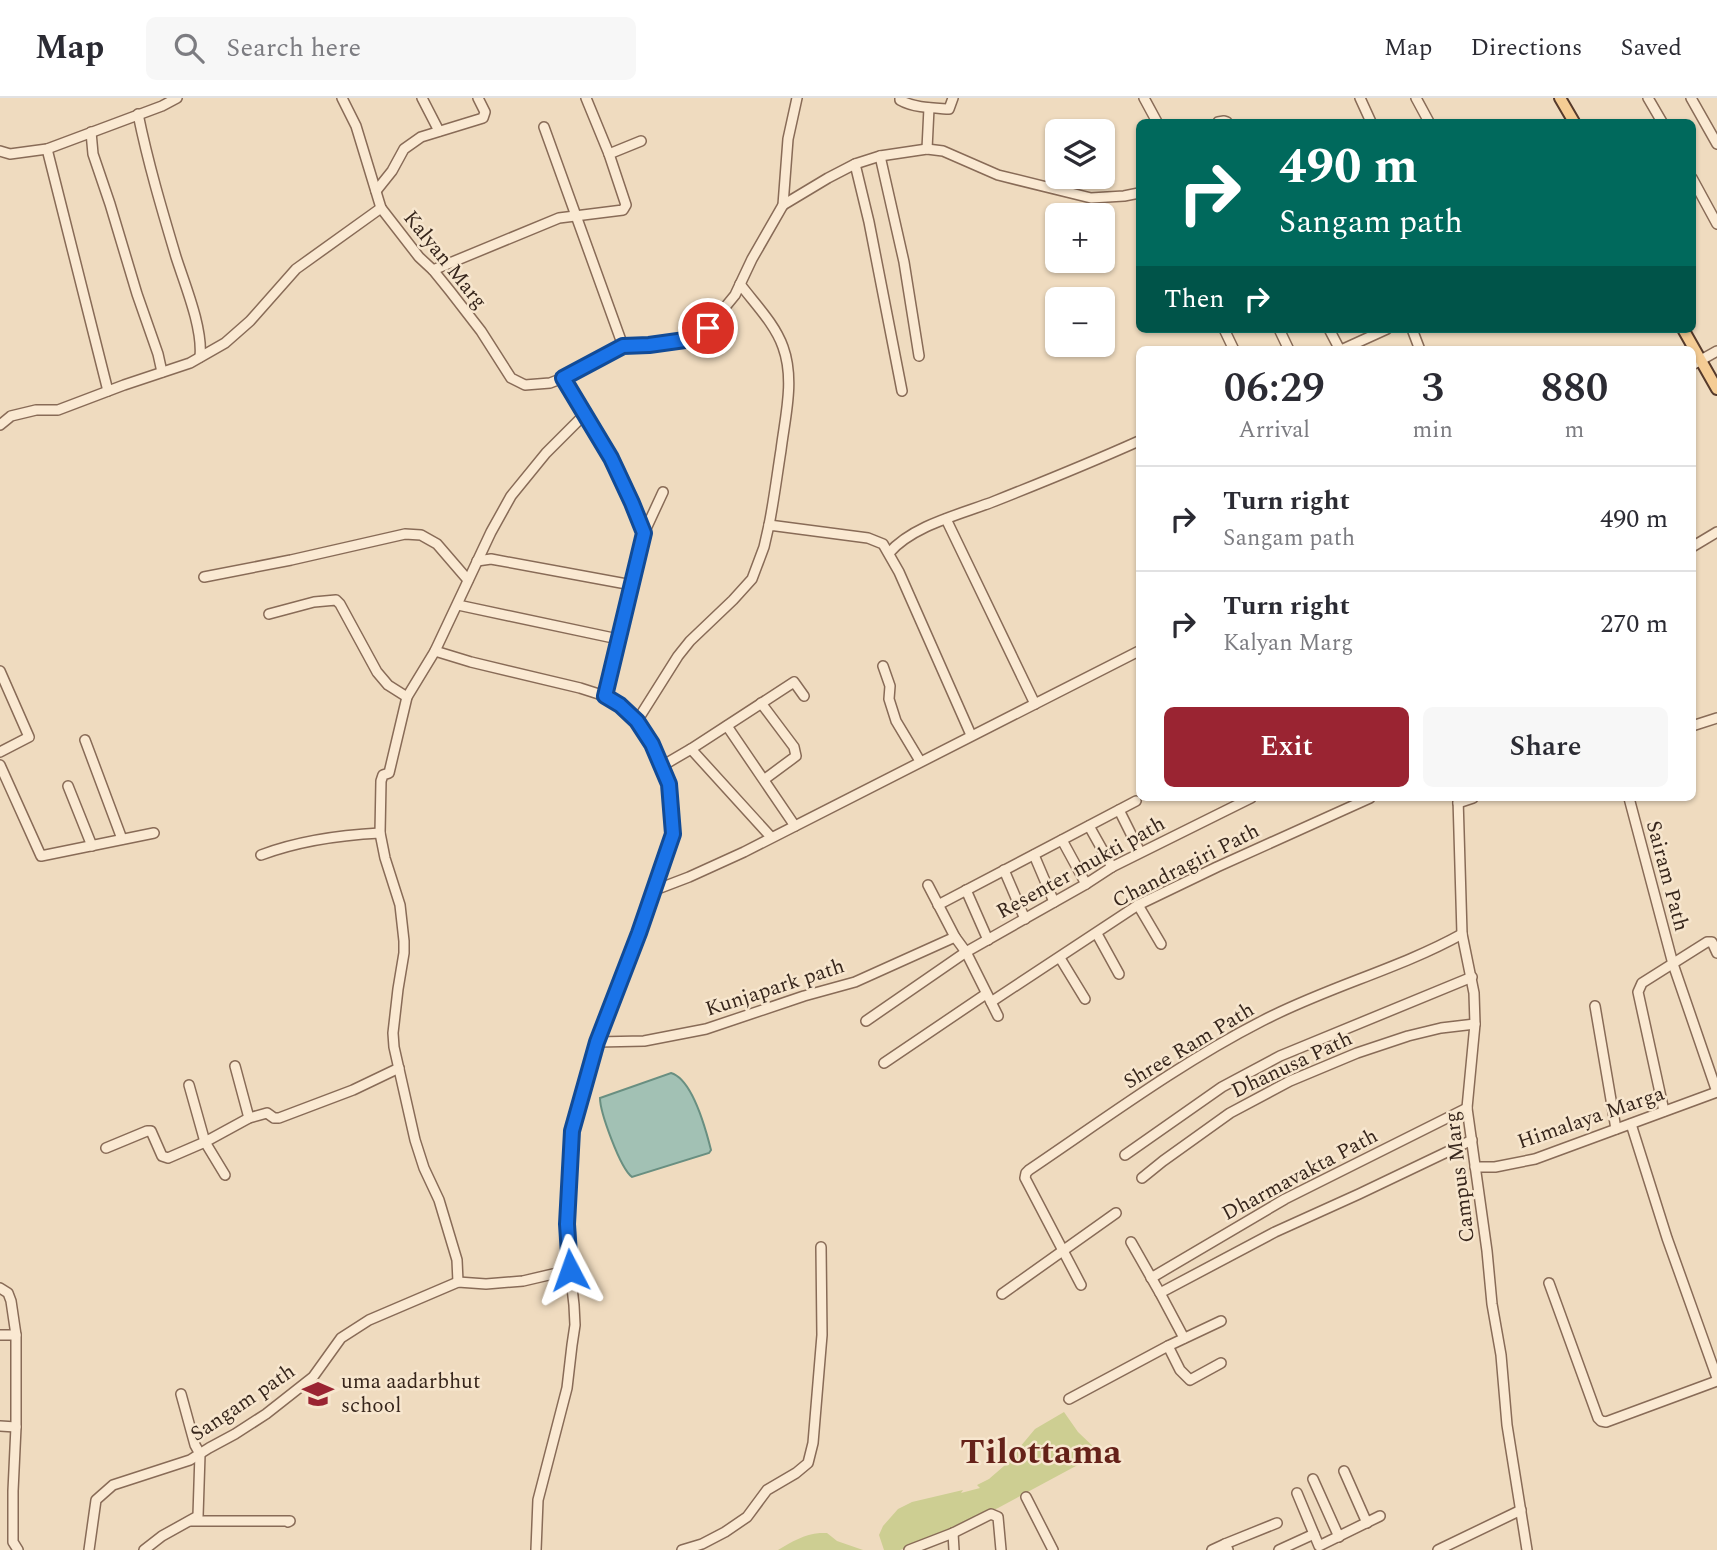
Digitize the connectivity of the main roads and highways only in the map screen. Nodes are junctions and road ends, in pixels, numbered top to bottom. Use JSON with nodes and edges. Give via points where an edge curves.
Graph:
{"nodes":[{"id":1,"x":1560,"y":98,"type":"edge"},
{"id":2,"x":1572,"y":119,"type":"edge"},
{"id":3,"x":1697,"y":363,"type":"edge"},
{"id":4,"x":1717,"y":389,"type":"edge"}],
"edges":[{"from":1,"to":2,"type":"main road"},
{"from":3,"to":4,"type":"main road"}]}
